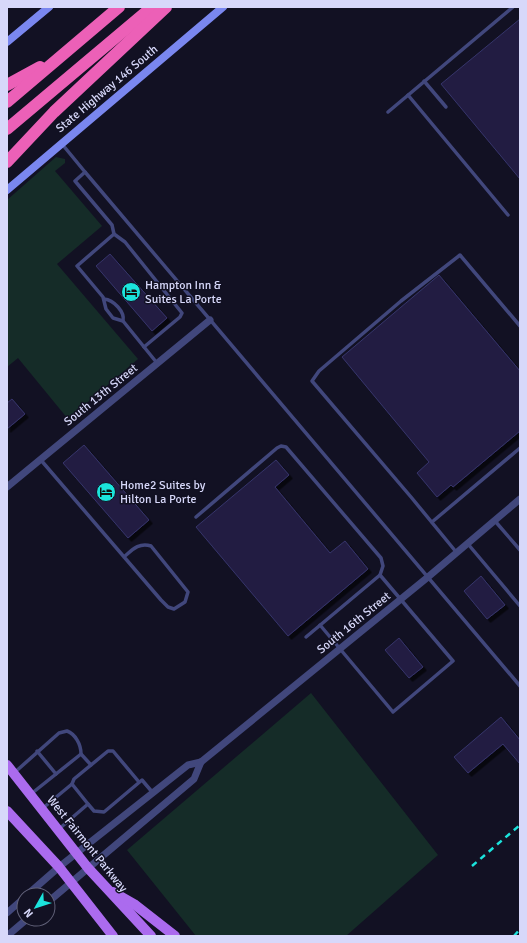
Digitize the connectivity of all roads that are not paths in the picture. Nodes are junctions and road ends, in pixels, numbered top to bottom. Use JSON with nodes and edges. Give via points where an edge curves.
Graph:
{"nodes":[{"id":1,"x":49,"y":7,"type":"edge"},
{"id":2,"x":119,"y":7,"type":"edge"},
{"id":3,"x":152,"y":7,"type":"edge"},
{"id":4,"x":166,"y":7,"type":"edge"},
{"id":5,"x":223,"y":7,"type":"edge"},
{"id":6,"x":513,"y":7,"type":"edge"},
{"id":7,"x":7,"y":42,"type":"edge"},
{"id":8,"x":64,"y":54,"type":"junction"},
{"id":9,"x":424,"y":81,"type":"junction"},
{"id":10,"x":7,"y":85,"type":"edge"},
{"id":11,"x":408,"y":95,"type":"junction"},
{"id":12,"x":7,"y":102,"type":"edge"},
{"id":13,"x":446,"y":107,"type":"dead end"},
{"id":14,"x":388,"y":112,"type":"dead end"},
{"id":15,"x":7,"y":129,"type":"edge"},
{"id":16,"x":62,"y":143,"type":"junction"},
{"id":17,"x":7,"y":162,"type":"edge"},
{"id":18,"x":86,"y":172,"type":"junction"},
{"id":19,"x":7,"y":190,"type":"edge"},
{"id":20,"x":508,"y":215,"type":"dead end"},
{"id":21,"x":114,"y":234,"type":"junction"},
{"id":22,"x":104,"y":299,"type":"junction"},
{"id":23,"x":210,"y":320,"type":"junction"},
{"id":24,"x":123,"y":322,"type":"junction"},
{"id":25,"x":520,"y":326,"type":"edge"},
{"id":26,"x":144,"y":347,"type":"junction"},
{"id":27,"x":157,"y":363,"type":"junction"},
{"id":28,"x":520,"y":448,"type":"edge"},
{"id":29,"x":40,"y":459,"type":"junction"},
{"id":30,"x":7,"y":487,"type":"edge"},
{"id":31,"x":520,"y":500,"type":"edge"},
{"id":32,"x":196,"y":517,"type":"dead end"},
{"id":33,"x":495,"y":521,"type":"junction"},
{"id":34,"x":432,"y":522,"type":"junction"},
{"id":35,"x":468,"y":544,"type":"junction"},
{"id":36,"x":520,"y":550,"type":"edge"},
{"id":37,"x":457,"y":553,"type":"junction"},
{"id":38,"x":124,"y":557,"type":"junction"},
{"id":39,"x":380,"y":575,"type":"junction"},
{"id":40,"x":428,"y":577,"type":"junction"},
{"id":41,"x":400,"y":600,"type":"junction"},
{"id":42,"x":520,"y":606,"type":"edge"},
{"id":43,"x":320,"y":625,"type":"junction"},
{"id":44,"x":306,"y":637,"type":"dead end"},
{"id":45,"x":340,"y":649,"type":"junction"},
{"id":46,"x":520,"y":686,"type":"edge"},
{"id":47,"x":37,"y":751,"type":"junction"},
{"id":48,"x":81,"y":754,"type":"junction"},
{"id":49,"x":201,"y":762,"type":"junction"},
{"id":50,"x":91,"y":765,"type":"junction"},
{"id":51,"x":10,"y":769,"type":"edge"},
{"id":52,"x":56,"y":774,"type":"junction"},
{"id":53,"x":139,"y":782,"type":"junction"},
{"id":54,"x":72,"y":784,"type":"junction"},
{"id":55,"x":153,"y":793,"type":"junction"},
{"id":56,"x":31,"y":794,"type":"junction"},
{"id":57,"x":88,"y":804,"type":"junction"},
{"id":58,"x":42,"y":809,"type":"junction"},
{"id":59,"x":7,"y":811,"type":"edge"},
{"id":60,"x":58,"y":830,"type":"junction"},
{"id":61,"x":76,"y":853,"type":"junction"},
{"id":62,"x":58,"y":867,"type":"junction"},
{"id":63,"x":88,"y":868,"type":"junction"},
{"id":64,"x":71,"y":882,"type":"junction"},
{"id":65,"x":36,"y":887,"type":"edge"},
{"id":66,"x":105,"y":888,"type":"junction"},
{"id":67,"x":56,"y":895,"type":"edge"},
{"id":68,"x":16,"y":905,"type":"edge"},
{"id":69,"x":90,"y":905,"type":"junction"},
{"id":70,"x":7,"y":913,"type":"edge"},
{"id":71,"x":18,"y":927,"type":"edge"},
{"id":72,"x":7,"y":936,"type":"edge"},
{"id":73,"x":103,"y":936,"type":"edge"},
{"id":74,"x":113,"y":936,"type":"edge"},
{"id":75,"x":150,"y":936,"type":"edge"},
{"id":76,"x":175,"y":936,"type":"edge"}],
"edges":[{"from":1,"to":7,"type":"main road"},
{"from":2,"to":8,"type":"highway"},
{"from":3,"to":15,"type":"highway"},
{"from":4,"to":17,"type":"highway","via":[[54,112]]},
{"from":5,"to":16,"type":"main road","name":"State Highway 146 South"},
{"from":6,"to":9,"type":"lane"},
{"from":8,"to":10,"type":"highway"},
{"from":8,"to":12,"type":"highway"},
{"from":9,"to":11,"type":"lane"},
{"from":9,"to":13,"type":"lane"},
{"from":11,"to":14,"type":"lane"},
{"from":11,"to":20,"type":"lane"},
{"from":16,"to":18,"type":"lane"},
{"from":16,"to":19,"type":"main road","name":"State Highway 146 South"},
{"from":18,"to":21,"type":"lane","via":[[75,181],[112,225]]},
{"from":18,"to":23,"type":"lane"},
{"from":21,"to":22,"type":"lane","via":[[77,266]]},
{"from":21,"to":26,"type":"lane","via":[[125,242],[182,312],[180,318]]},
{"from":22,"to":24,"type":"lane","via":[[106,309],[114,318]]},
{"from":22,"to":24,"type":"lane","via":[[112,301],[124,317]]},
{"from":23,"to":27,"type":"street","name":"South 13th Street"},
{"from":23,"to":40,"type":"lane"},
{"from":24,"to":26,"type":"lane"},
{"from":25,"to":34,"type":"lane","via":[[460,255],[325,366],[312,381]]},
{"from":26,"to":27,"type":"lane"},
{"from":27,"to":29,"type":"street","name":"South 13th Street"},
{"from":28,"to":34,"type":"lane"},
{"from":29,"to":30,"type":"street","name":"South 13th Street"},
{"from":29,"to":38,"type":"lane"},
{"from":31,"to":33,"type":"street","name":"South 16th Street"},
{"from":32,"to":39,"type":"lane","via":[[277,448],[286,447],[380,558],[383,566]]},
{"from":33,"to":35,"type":"street","name":"South 16th Street"},
{"from":33,"to":36,"type":"lane"},
{"from":34,"to":37,"type":"lane"},
{"from":35,"to":37,"type":"street","name":"South 16th Street"},
{"from":35,"to":42,"type":"lane"},
{"from":37,"to":40,"type":"street","name":"South 16th Street"},
{"from":38,"to":38,"type":"lane","via":[[168,607],[174,609],[185,602],[188,592],[151,546],[135,547]]},
{"from":39,"to":41,"type":"lane"},
{"from":39,"to":43,"type":"lane"},
{"from":40,"to":41,"type":"street","name":"South 16th Street"},
{"from":40,"to":46,"type":"lane"},
{"from":41,"to":45,"type":"street","name":"South 16th Street"},
{"from":41,"to":45,"type":"lane","via":[[453,661],[393,712]]},
{"from":43,"to":44,"type":"lane"},
{"from":43,"to":45,"type":"lane"},
{"from":45,"to":49,"type":"street","name":"South 16th Street"},
{"from":47,"to":48,"type":"lane","via":[[59,733],[67,731],[77,739]]},
{"from":47,"to":51,"type":"lane"},
{"from":47,"to":52,"type":"lane"},
{"from":48,"to":50,"type":"lane"},
{"from":48,"to":52,"type":"lane"},
{"from":49,"to":55,"type":"street","name":"South 16th Street","via":[[188,766]]},
{"from":49,"to":63,"type":"street","name":"South 16th Street","via":[[194,779]]},
{"from":50,"to":53,"type":"lane","via":[[108,751],[113,751]]},
{"from":50,"to":54,"type":"lane","via":[[74,779]]},
{"from":51,"to":56,"type":"main road","name":"West Fairmont Parkway"},
{"from":52,"to":56,"type":"lane"},
{"from":53,"to":55,"type":"lane","via":[[142,780]]},
{"from":53,"to":57,"type":"lane","via":[[104,812],[94,811]]},
{"from":54,"to":57,"type":"lane"},
{"from":54,"to":58,"type":"lane"},
{"from":55,"to":61,"type":"street","name":"South 16th Street"},
{"from":56,"to":58,"type":"main road","name":"West Fairmont Parkway"},
{"from":57,"to":60,"type":"lane"},
{"from":58,"to":60,"type":"main road","name":"West Fairmont Parkway"},
{"from":59,"to":62,"type":"main road"},
{"from":60,"to":61,"type":"main road","name":"West Fairmont Parkway"},
{"from":61,"to":62,"type":"street","name":"South 16th Street"},
{"from":61,"to":63,"type":"main road","name":"West Fairmont Parkway"},
{"from":62,"to":64,"type":"main road"},
{"from":62,"to":65,"type":"street","name":"South 16th Street"},
{"from":63,"to":64,"type":"street","name":"South 16th Street"},
{"from":63,"to":66,"type":"main road","name":"West Fairmont Parkway"},
{"from":64,"to":67,"type":"street","name":"South 16th Street"},
{"from":64,"to":69,"type":"main road"},
{"from":66,"to":75,"type":"main road","name":"West Fairmont Parkway"},
{"from":66,"to":76,"type":"main road","via":[[134,904]]},
{"from":68,"to":70,"type":"street"},
{"from":69,"to":73,"type":"main road"},
{"from":69,"to":74,"type":"main road"},
{"from":71,"to":72,"type":"street"}]}
